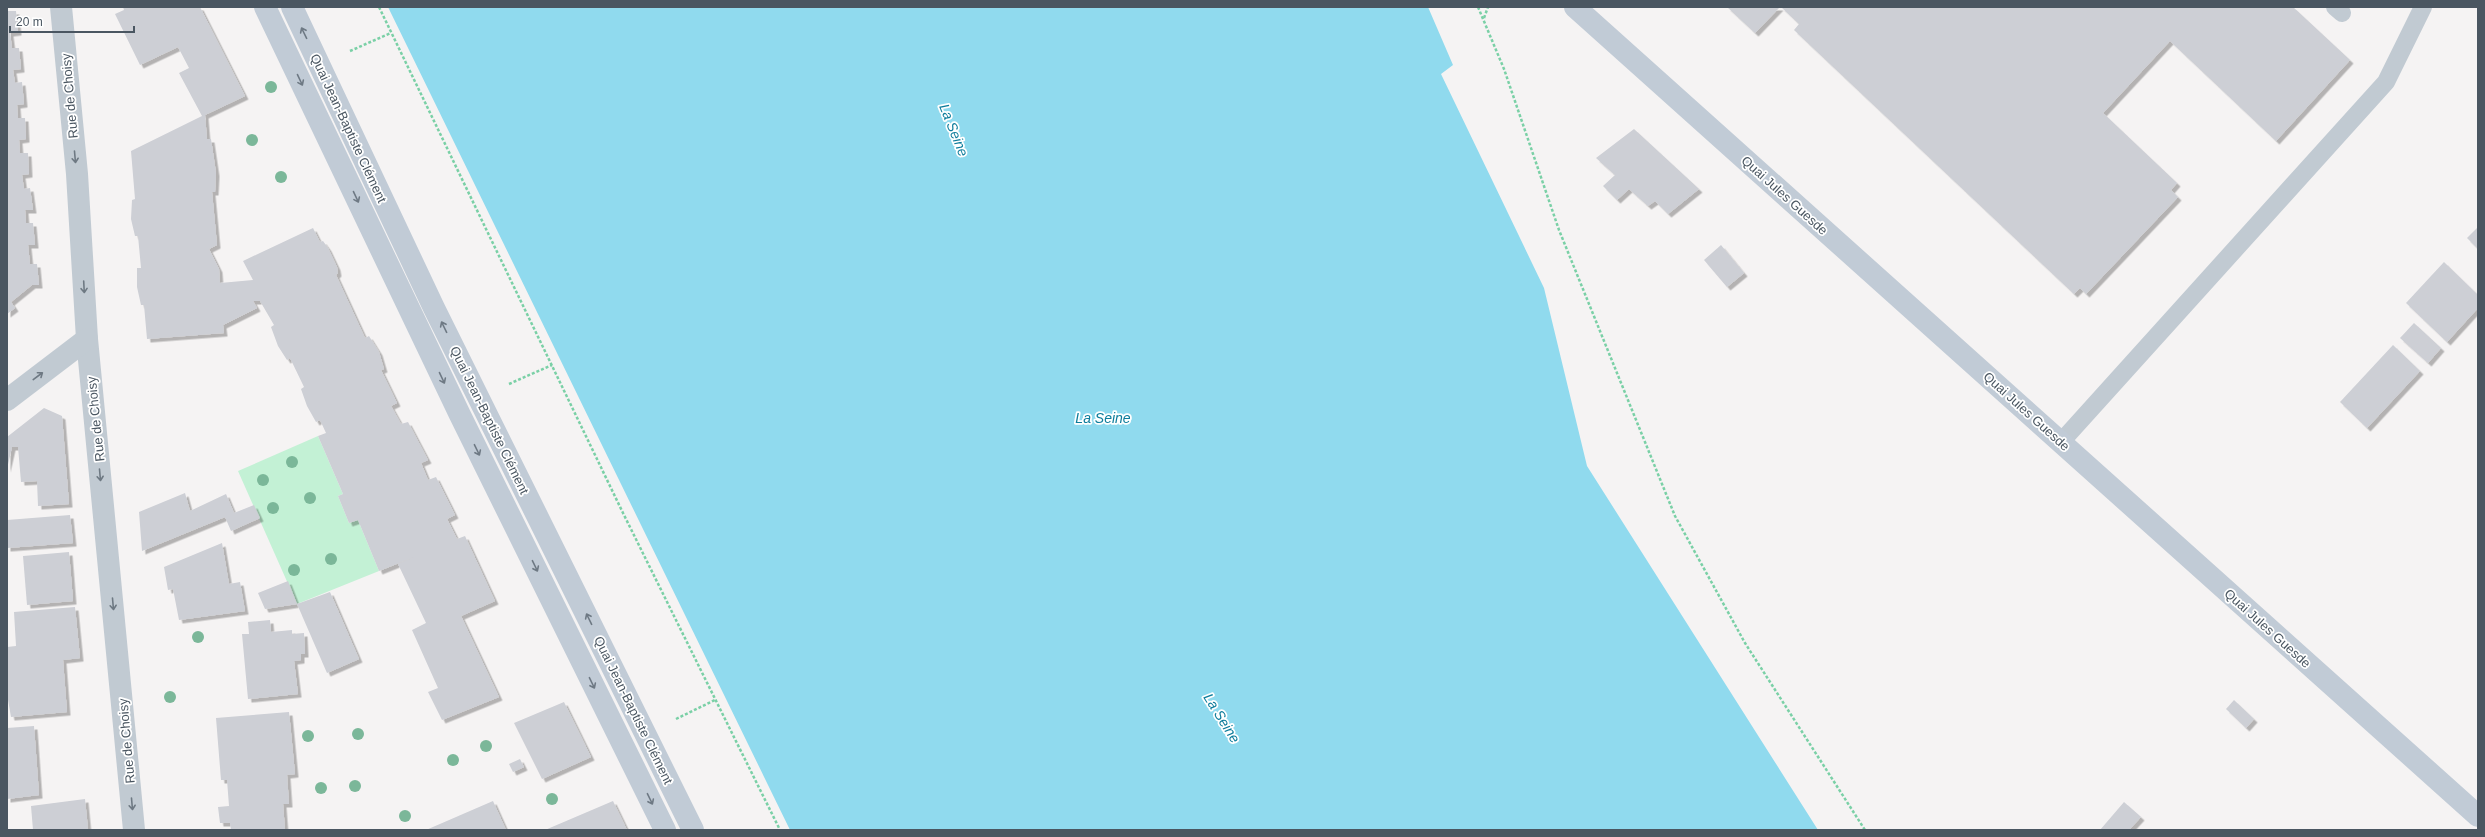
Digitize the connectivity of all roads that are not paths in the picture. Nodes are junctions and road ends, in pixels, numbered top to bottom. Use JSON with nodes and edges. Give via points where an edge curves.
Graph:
{"nodes":[{"id":1,"x":61,"y":7,"type":"edge"},
{"id":2,"x":265,"y":7,"type":"edge"},
{"id":3,"x":292,"y":7,"type":"edge"},
{"id":4,"x":1575,"y":7,"type":"edge"},
{"id":5,"x":2423,"y":7,"type":"edge"},
{"id":6,"x":87,"y":339,"type":"junction"},
{"id":7,"x":7,"y":400,"type":"edge"},
{"id":8,"x":2061,"y":442,"type":"junction"},
{"id":9,"x":2478,"y":816,"type":"edge"},
{"id":10,"x":134,"y":830,"type":"edge"},
{"id":11,"x":665,"y":830,"type":"edge"},
{"id":12,"x":693,"y":830,"type":"edge"}],
"edges":[{"from":1,"to":6,"type":"street","name":"Rue de Choisy","one_way":true,"via":[[77,174]]},
{"from":2,"to":11,"type":"main road","name":"Quai Jean-Baptiste Clément","one_way":true,"via":[[460,415]]},
{"from":12,"to":3,"type":"main road","name":"Quai Jean-Baptiste Clément","one_way":true,"via":[[434,308]]},
{"from":4,"to":8,"type":"main road","name":"Quai Jules Guesde"},
{"from":5,"to":8,"type":"lane","via":[[2386,82]]},
{"from":7,"to":6,"type":"street","one_way":true},
{"from":6,"to":10,"type":"street","name":"Rue de Choisy","one_way":true},
{"from":8,"to":9,"type":"main road","name":"Quai Jules Guesde"}]}
